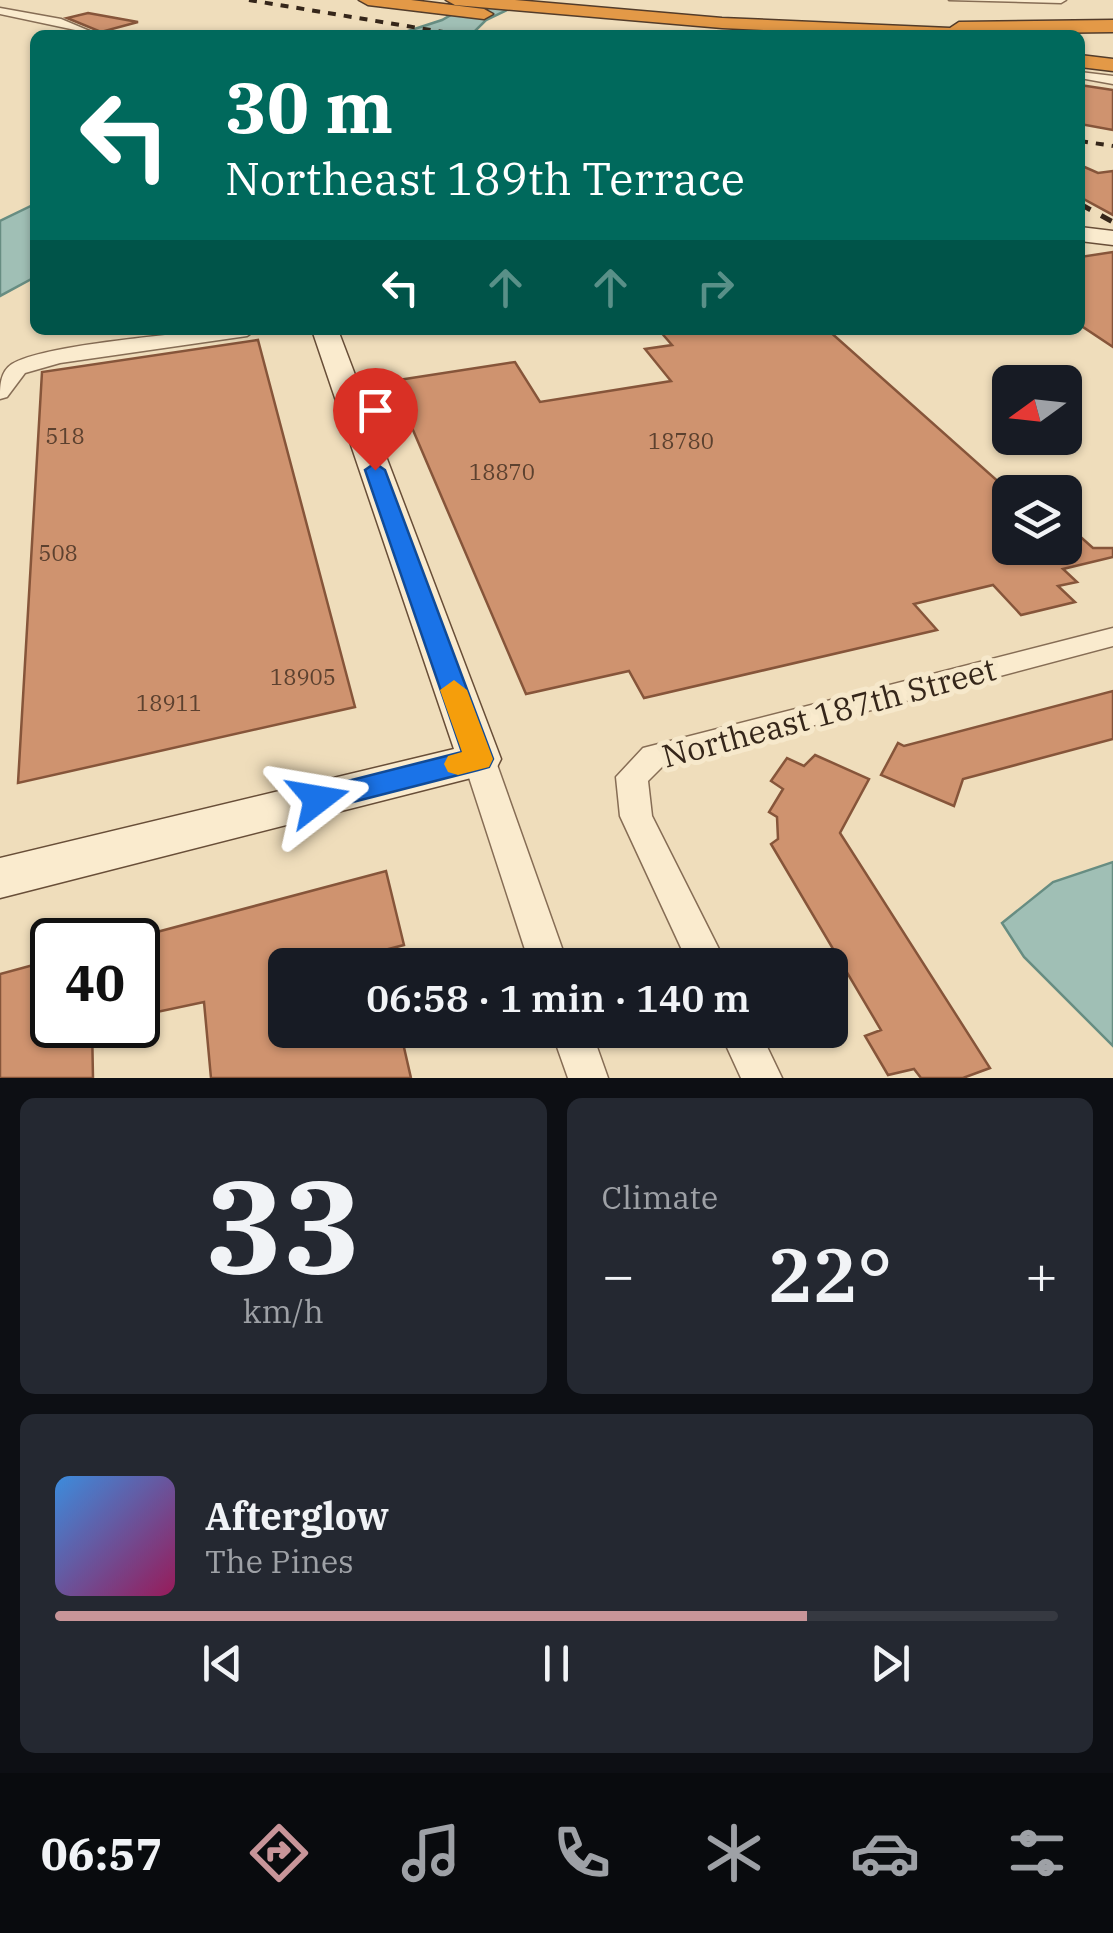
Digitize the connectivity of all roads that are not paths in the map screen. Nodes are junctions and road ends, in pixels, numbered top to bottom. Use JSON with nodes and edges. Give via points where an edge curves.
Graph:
{"nodes":[{"id":1,"x":420,"y":0,"type":"edge"},
{"id":2,"x":954,"y":0,"type":"edge"},
{"id":3,"x":1061,"y":0,"type":"edge"},
{"id":4,"x":362,"y":1,"type":"edge"},
{"id":5,"x":449,"y":5,"type":"edge"},
{"id":6,"x":0,"y":11,"type":"edge"},
{"id":7,"x":513,"y":13,"type":"junction"},
{"id":8,"x":722,"y":23,"type":"junction"},
{"id":9,"x":1113,"y":26,"type":"edge"},
{"id":10,"x":80,"y":30,"type":"edge"},
{"id":11,"x":656,"y":30,"type":"edge"},
{"id":12,"x":708,"y":30,"type":"edge"},
{"id":13,"x":812,"y":30,"type":"edge"},
{"id":14,"x":878,"y":30,"type":"edge"},
{"id":15,"x":1085,"y":45,"type":"edge"},
{"id":16,"x":1113,"y":46,"type":"edge"},
{"id":17,"x":1085,"y":62,"type":"edge"},
{"id":18,"x":1113,"y":65,"type":"edge"},
{"id":19,"x":1085,"y":76,"type":"edge"},
{"id":20,"x":1113,"y":80,"type":"edge"},
{"id":21,"x":1085,"y":235,"type":"edge"},
{"id":22,"x":1113,"y":238,"type":"edge"},
{"id":23,"x":211,"y":335,"type":"edge"},
{"id":24,"x":327,"y":335,"type":"edge"},
{"id":25,"x":0,"y":393,"type":"edge"},
{"id":26,"x":1113,"y":637,"type":"edge"},
{"id":27,"x":478,"y":759,"type":"junction"},
{"id":28,"x":0,"y":878,"type":"edge"},
{"id":29,"x":542,"y":948,"type":"edge"},
{"id":30,"x":700,"y":948,"type":"edge"},
{"id":31,"x":577,"y":1048,"type":"edge"},
{"id":32,"x":748,"y":1048,"type":"edge"},
{"id":33,"x":588,"y":1078,"type":"edge"},
{"id":34,"x":762,"y":1078,"type":"edge"}],
"edges":[{"from":1,"to":5,"type":"highway"},
{"from":2,"to":3,"type":"street"},
{"from":4,"to":5,"type":"highway"},
{"from":5,"to":7,"type":"highway"},
{"from":6,"to":10,"type":"street"},
{"from":7,"to":8,"type":"highway"},
{"from":7,"to":11,"type":"highway"},
{"from":7,"to":12,"type":"highway"},
{"from":7,"to":13,"type":"highway"},
{"from":8,"to":9,"type":"highway"},
{"from":8,"to":14,"type":"highway"},
{"from":15,"to":16,"type":"highway"},
{"from":17,"to":18,"type":"highway"},
{"from":19,"to":20,"type":"street"},
{"from":21,"to":22,"type":"street"},
{"from":23,"to":25,"type":"street","via":[[58,357],[18,370]]},
{"from":24,"to":27,"type":"street"},
{"from":26,"to":30,"type":"street","name":"Northeast 187th Street","via":[[654,756],[632,777],[636,816]]},
{"from":27,"to":28,"type":"street"},
{"from":27,"to":29,"type":"street"},
{"from":31,"to":33,"type":"street"},
{"from":32,"to":34,"type":"street"}]}
